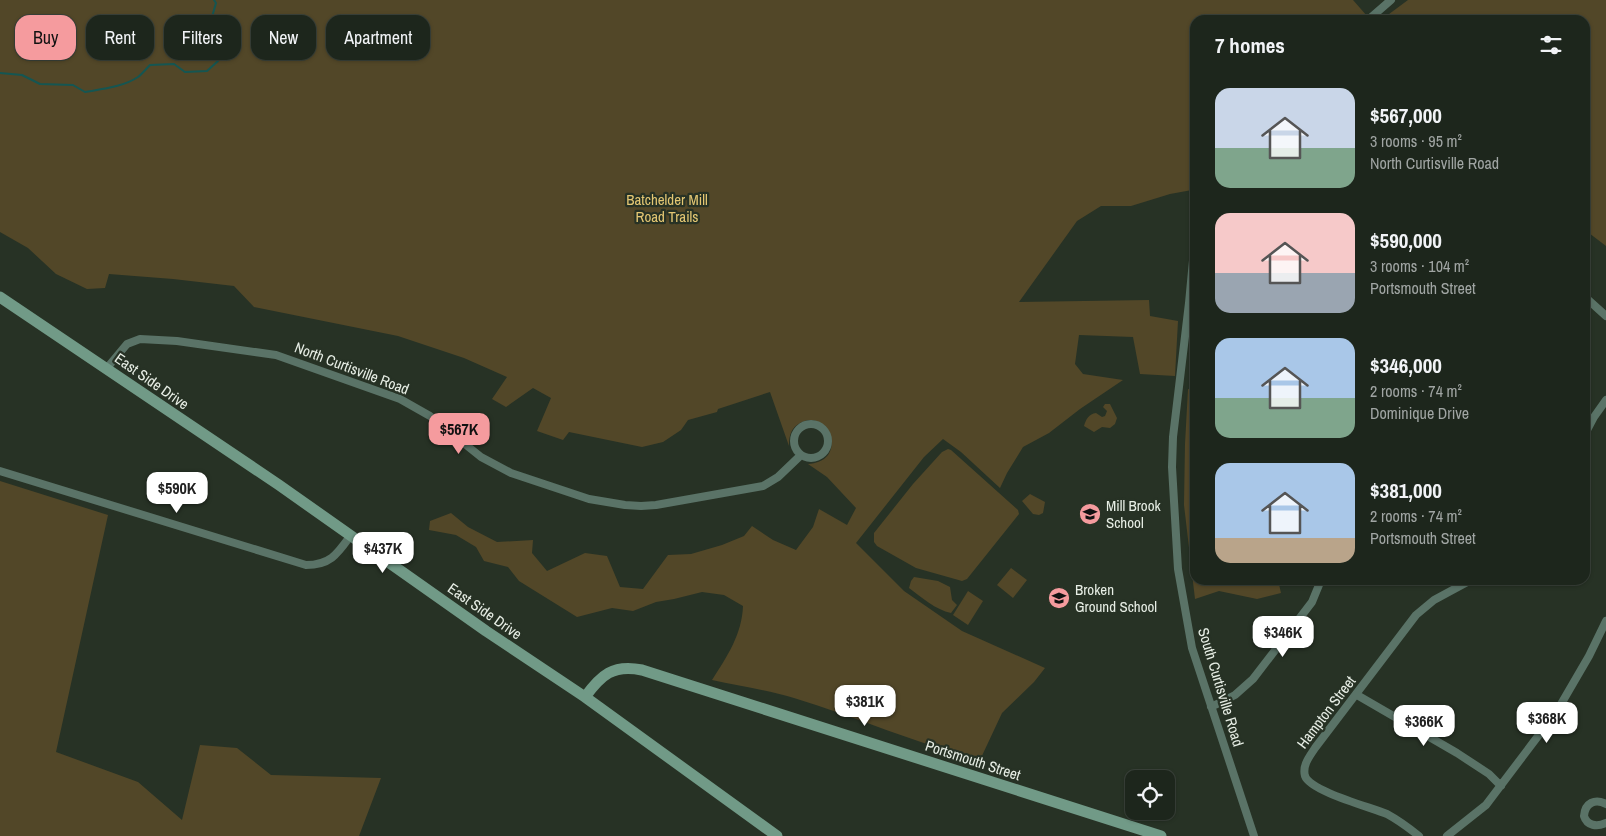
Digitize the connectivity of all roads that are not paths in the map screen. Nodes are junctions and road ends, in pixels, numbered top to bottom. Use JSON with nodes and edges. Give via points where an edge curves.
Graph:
{"nodes":[{"id":1,"x":1391,"y":0,"type":"edge"},
{"id":2,"x":1374,"y":15,"type":"edge"},
{"id":3,"x":0,"y":297,"type":"edge"},
{"id":4,"x":1590,"y":302,"type":"edge"},
{"id":5,"x":1190,"y":315,"type":"edge"},
{"id":6,"x":1606,"y":316,"type":"edge"},
{"id":7,"x":107,"y":368,"type":"junction"},
{"id":8,"x":1606,"y":400,"type":"edge"},
{"id":9,"x":1590,"y":425,"type":"edge"},
{"id":10,"x":801,"y":455,"type":"junction"},
{"id":11,"x":0,"y":471,"type":"edge"},
{"id":12,"x":351,"y":535,"type":"junction"},
{"id":13,"x":1319,"y":585,"type":"edge"},
{"id":14,"x":1462,"y":585,"type":"edge"},
{"id":15,"x":1606,"y":620,"type":"edge"},
{"id":16,"x":1357,"y":695,"type":"junction"},
{"id":17,"x":584,"y":697,"type":"junction"},
{"id":18,"x":1211,"y":708,"type":"junction"},
{"id":19,"x":1501,"y":786,"type":"junction"},
{"id":20,"x":1606,"y":804,"type":"edge"},
{"id":21,"x":1606,"y":823,"type":"edge"},
{"id":22,"x":777,"y":836,"type":"edge"},
{"id":23,"x":1161,"y":836,"type":"edge"},
{"id":24,"x":1254,"y":836,"type":"edge"},
{"id":25,"x":1419,"y":836,"type":"edge"},
{"id":26,"x":1447,"y":836,"type":"edge"}],
"edges":[{"from":1,"to":2,"type":"street"},
{"from":3,"to":7,"type":"main road","name":"East Side Drive"},
{"from":4,"to":6,"type":"street"},
{"from":5,"to":18,"type":"street","name":"South Curtisville Road","via":[[1178,389],[1172,467],[1180,584],[1192,648]]},
{"from":7,"to":10,"type":"street","name":"North Curtisville Road","via":[[127,344],[140,339],[281,356],[400,399],[430,416],[481,457],[511,473],[610,503],[656,505],[757,488],[778,477]]},
{"from":7,"to":12,"type":"main road","name":"East Side Drive"},
{"from":8,"to":9,"type":"street"},
{"from":10,"to":10,"type":"street","via":[[814,458],[826,450],[827,436],[818,425],[808,424],[794,437],[795,447]]},
{"from":11,"to":12,"type":"street","via":[[306,565],[329,560]]},
{"from":12,"to":17,"type":"main road","name":"East Side Drive"},
{"from":13,"to":18,"type":"street","via":[[1312,602],[1253,680]]},
{"from":14,"to":16,"type":"street","name":"Hampton Street","via":[[1434,600],[1416,615]]},
{"from":15,"to":19,"type":"street","via":[[1558,711]]},
{"from":16,"to":19,"type":"street","via":[[1457,753]]},
{"from":16,"to":25,"type":"street","name":"Hampton Street","via":[[1306,761],[1305,776],[1323,790],[1389,815]]},
{"from":17,"to":22,"type":"main road","name":"East Side Drive"},
{"from":17,"to":23,"type":"main road","name":"Portsmouth Street","via":[[610,672],[625,667],[642,670]]},
{"from":18,"to":24,"type":"street","name":"South Curtisville Road"},
{"from":19,"to":26,"type":"street","via":[[1486,805]]},
{"from":20,"to":21,"type":"street","via":[[1592,802],[1584,816],[1592,825]]}]}
